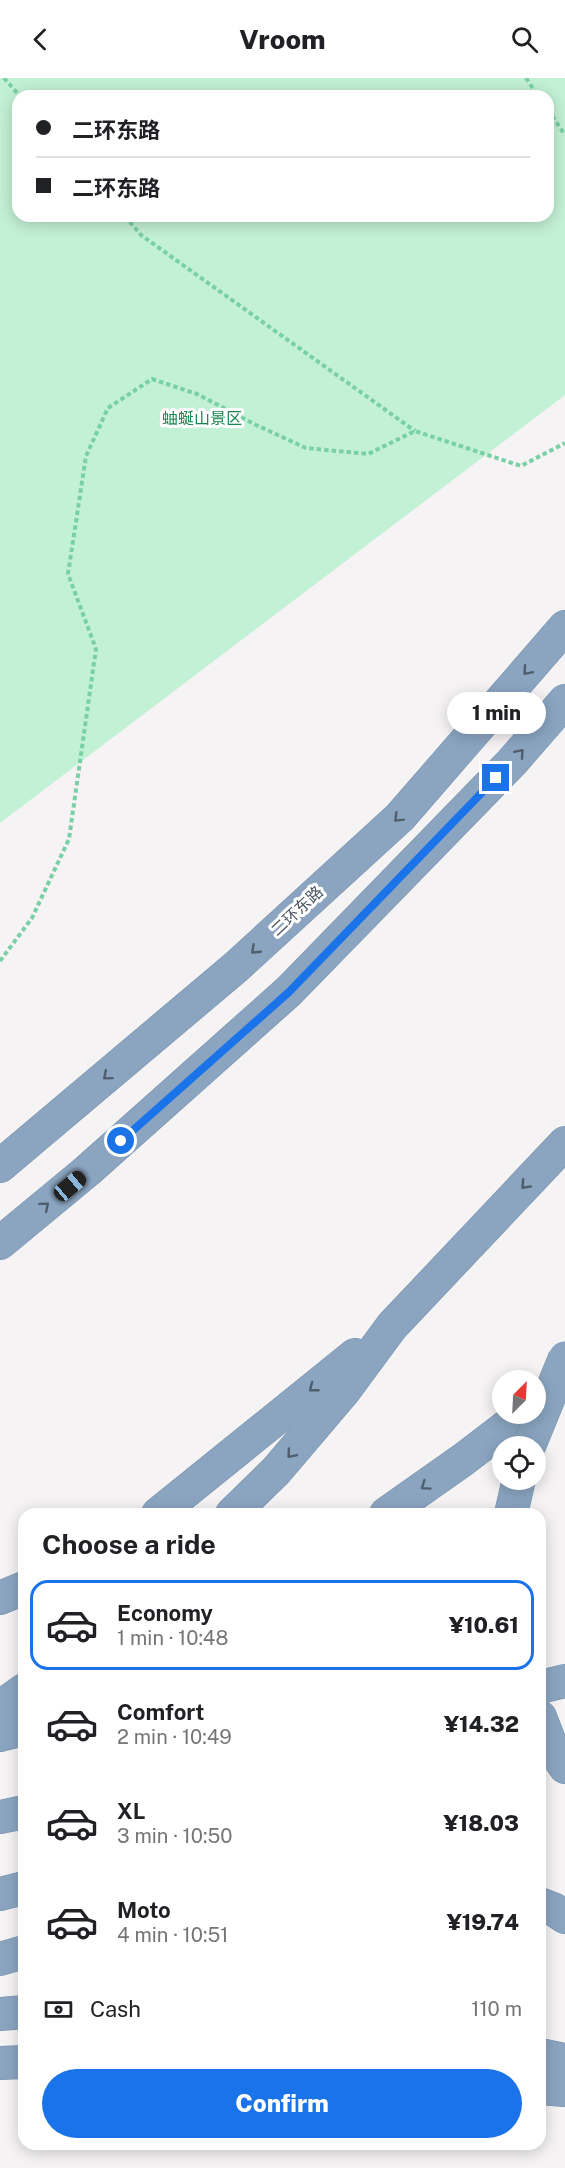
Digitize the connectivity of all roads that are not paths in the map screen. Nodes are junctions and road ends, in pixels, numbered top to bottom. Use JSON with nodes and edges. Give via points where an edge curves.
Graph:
{"nodes":[{"id":1,"x":565,"y":627,"type":"edge"},
{"id":2,"x":565,"y":701,"type":"edge"},
{"id":3,"x":565,"y":1143,"type":"edge"},
{"id":4,"x":0,"y":1166,"type":"edge"},
{"id":5,"x":0,"y":1243,"type":"edge"},
{"id":6,"x":392,"y":1326,"type":"junction"},
{"id":7,"x":565,"y":1358,"type":"edge"},
{"id":8,"x":565,"y":1382,"type":"edge"},
{"id":9,"x":546,"y":1396,"type":"edge"},
{"id":10,"x":510,"y":1424,"type":"edge"},
{"id":11,"x":533,"y":1436,"type":"edge"},
{"id":12,"x":516,"y":1490,"type":"edge"},
{"id":13,"x":165,"y":1508,"type":"edge"},
{"id":14,"x":238,"y":1508,"type":"edge"},
{"id":15,"x":395,"y":1508,"type":"edge"},
{"id":16,"x":512,"y":1508,"type":"edge"},
{"id":17,"x":18,"y":1590,"type":"edge"},
{"id":18,"x":0,"y":1598,"type":"edge"},
{"id":19,"x":565,"y":1681,"type":"edge"},
{"id":20,"x":546,"y":1686,"type":"edge"},
{"id":21,"x":18,"y":1694,"type":"edge"},
{"id":22,"x":0,"y":1707,"type":"edge"},
{"id":23,"x":18,"y":1730,"type":"edge"},
{"id":24,"x":546,"y":1732,"type":"edge"},
{"id":25,"x":0,"y":1735,"type":"edge"},
{"id":26,"x":565,"y":1748,"type":"edge"},
{"id":27,"x":546,"y":1753,"type":"edge"},
{"id":28,"x":565,"y":1767,"type":"edge"},
{"id":29,"x":18,"y":1813,"type":"edge"},
{"id":30,"x":0,"y":1817,"type":"edge"},
{"id":31,"x":18,"y":1890,"type":"edge"},
{"id":32,"x":0,"y":1894,"type":"edge"},
{"id":33,"x":546,"y":1906,"type":"edge"},
{"id":34,"x":565,"y":1917,"type":"edge"},
{"id":35,"x":18,"y":1954,"type":"edge"},
{"id":36,"x":0,"y":1959,"type":"edge"},
{"id":37,"x":18,"y":2012,"type":"edge"},
{"id":38,"x":0,"y":2014,"type":"edge"},
{"id":39,"x":546,"y":2056,"type":"edge"},
{"id":40,"x":565,"y":2060,"type":"edge"},
{"id":41,"x":18,"y":2062,"type":"edge"},
{"id":42,"x":0,"y":2063,"type":"edge"},
{"id":43,"x":546,"y":2088,"type":"edge"},
{"id":44,"x":565,"y":2090,"type":"edge"}],
"edges":[{"from":1,"to":4,"type":"highway","name":"二环东路","one_way":true,"via":[[400,817],[236,967]]},
{"from":5,"to":2,"type":"highway","one_way":true,"via":[[289,992],[512,762]]},
{"from":3,"to":6,"type":"highway","one_way":true},
{"from":6,"to":13,"type":"highway","one_way":true},
{"from":6,"to":14,"type":"highway","one_way":true,"via":[[276,1471]]},
{"from":7,"to":11,"type":"highway","bridge":true},
{"from":8,"to":9,"type":"highway"},
{"from":10,"to":15,"type":"highway","one_way":true},
{"from":12,"to":16,"type":"highway"},
{"from":17,"to":18,"type":"highway"},
{"from":19,"to":20,"type":"highway"},
{"from":21,"to":22,"type":"highway"},
{"from":23,"to":25,"type":"highway"},
{"from":24,"to":28,"type":"highway"},
{"from":26,"to":27,"type":"highway"},
{"from":29,"to":30,"type":"highway"},
{"from":31,"to":32,"type":"highway"},
{"from":33,"to":34,"type":"highway"},
{"from":35,"to":36,"type":"highway"},
{"from":37,"to":38,"type":"highway"},
{"from":39,"to":40,"type":"highway"},
{"from":41,"to":42,"type":"highway"},
{"from":43,"to":44,"type":"highway"}]}
